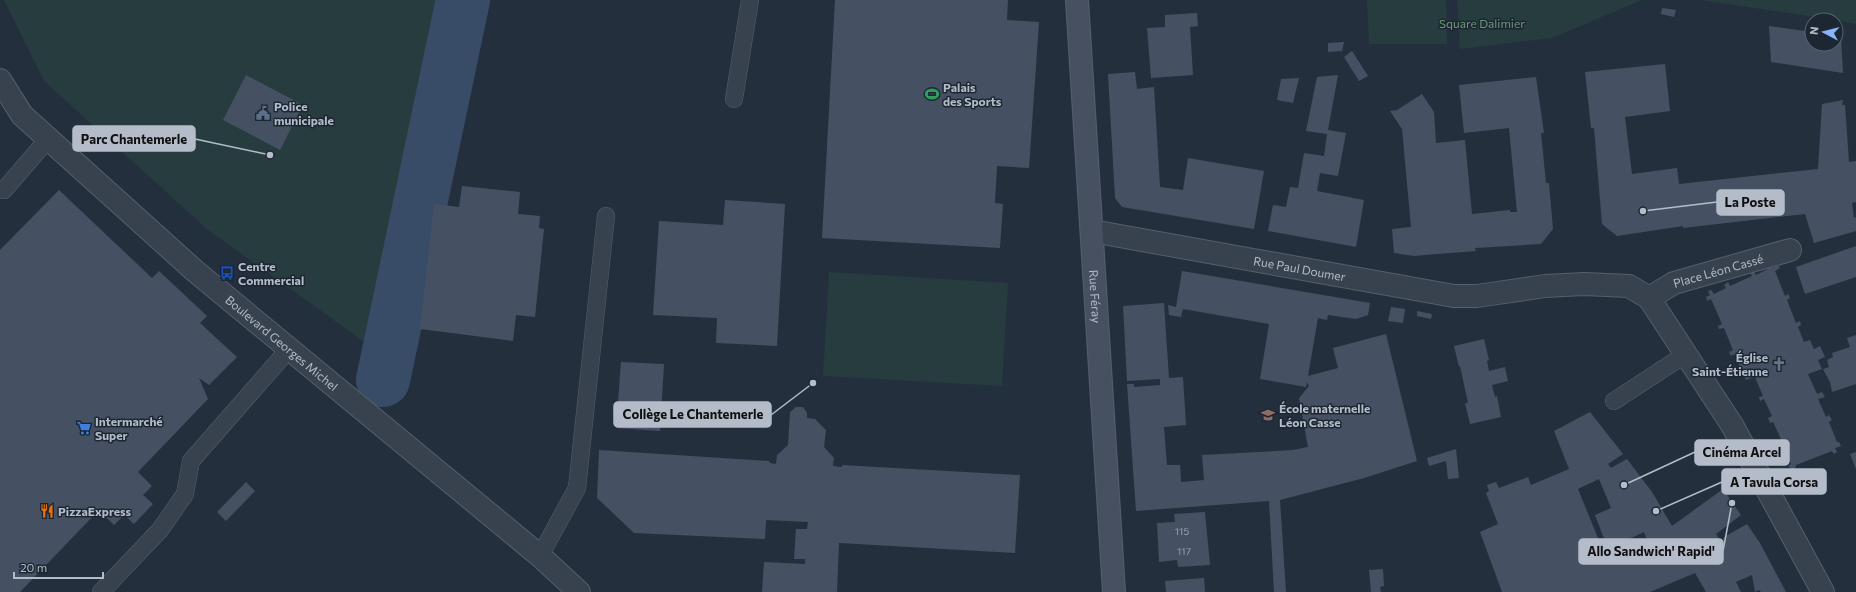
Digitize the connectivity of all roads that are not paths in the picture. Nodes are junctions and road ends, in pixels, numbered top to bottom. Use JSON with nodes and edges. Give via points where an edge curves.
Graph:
{"nodes":[{"id":1,"x":750,"y":0,"type":"edge"},
{"id":2,"x":1077,"y":0,"type":"edge"},
{"id":3,"x":0,"y":80,"type":"edge"},
{"id":4,"x":734,"y":99,"type":"dead end"},
{"id":5,"x":48,"y":139,"type":"junction"},
{"id":6,"x":0,"y":190,"type":"edge"},
{"id":7,"x":606,"y":216,"type":"dead end"},
{"id":8,"x":1092,"y":231,"type":"junction"},
{"id":9,"x":1790,"y":250,"type":"dead end"},
{"id":10,"x":1649,"y":298,"type":"junction"},
{"id":11,"x":289,"y":349,"type":"junction"},
{"id":12,"x":1686,"y":354,"type":"junction"},
{"id":13,"x":1614,"y":401,"type":"dead end"},
{"id":14,"x":540,"y":556,"type":"junction"},
{"id":15,"x":101,"y":592,"type":"edge"},
{"id":16,"x":579,"y":592,"type":"edge"},
{"id":17,"x":1114,"y":592,"type":"edge"},
{"id":18,"x":1823,"y":592,"type":"edge"}],
"edges":[{"from":1,"to":4,"type":"lane"},
{"from":2,"to":8,"type":"main road","name":"Rue Féray"},
{"from":3,"to":5,"type":"street","name":"Boulevard Georges Michel","via":[[22,115]]},
{"from":5,"to":6,"type":"lane","via":[[4,190]]},
{"from":5,"to":11,"type":"street","name":"Boulevard Georges Michel","via":[[194,272]]},
{"from":7,"to":14,"type":"lane","via":[[577,488]]},
{"from":8,"to":10,"type":"street","name":"Rue Paul Doumer","via":[[1454,296],[1477,296],[1545,286],[1584,284],[1629,286]]},
{"from":8,"to":17,"type":"main road","name":"Rue Féray"},
{"from":9,"to":10,"type":"street","name":"Place Léon Cassé","via":[[1674,283]]},
{"from":10,"to":12,"type":"street"},
{"from":11,"to":14,"type":"street","name":"Boulevard Georges Michel"},
{"from":11,"to":15,"type":"lane","via":[[191,462],[185,494],[160,530]]},
{"from":12,"to":13,"type":"lane"},
{"from":12,"to":18,"type":"street","via":[[1732,425]]},
{"from":14,"to":16,"type":"street","name":"Boulevard Georges Michel"}]}
